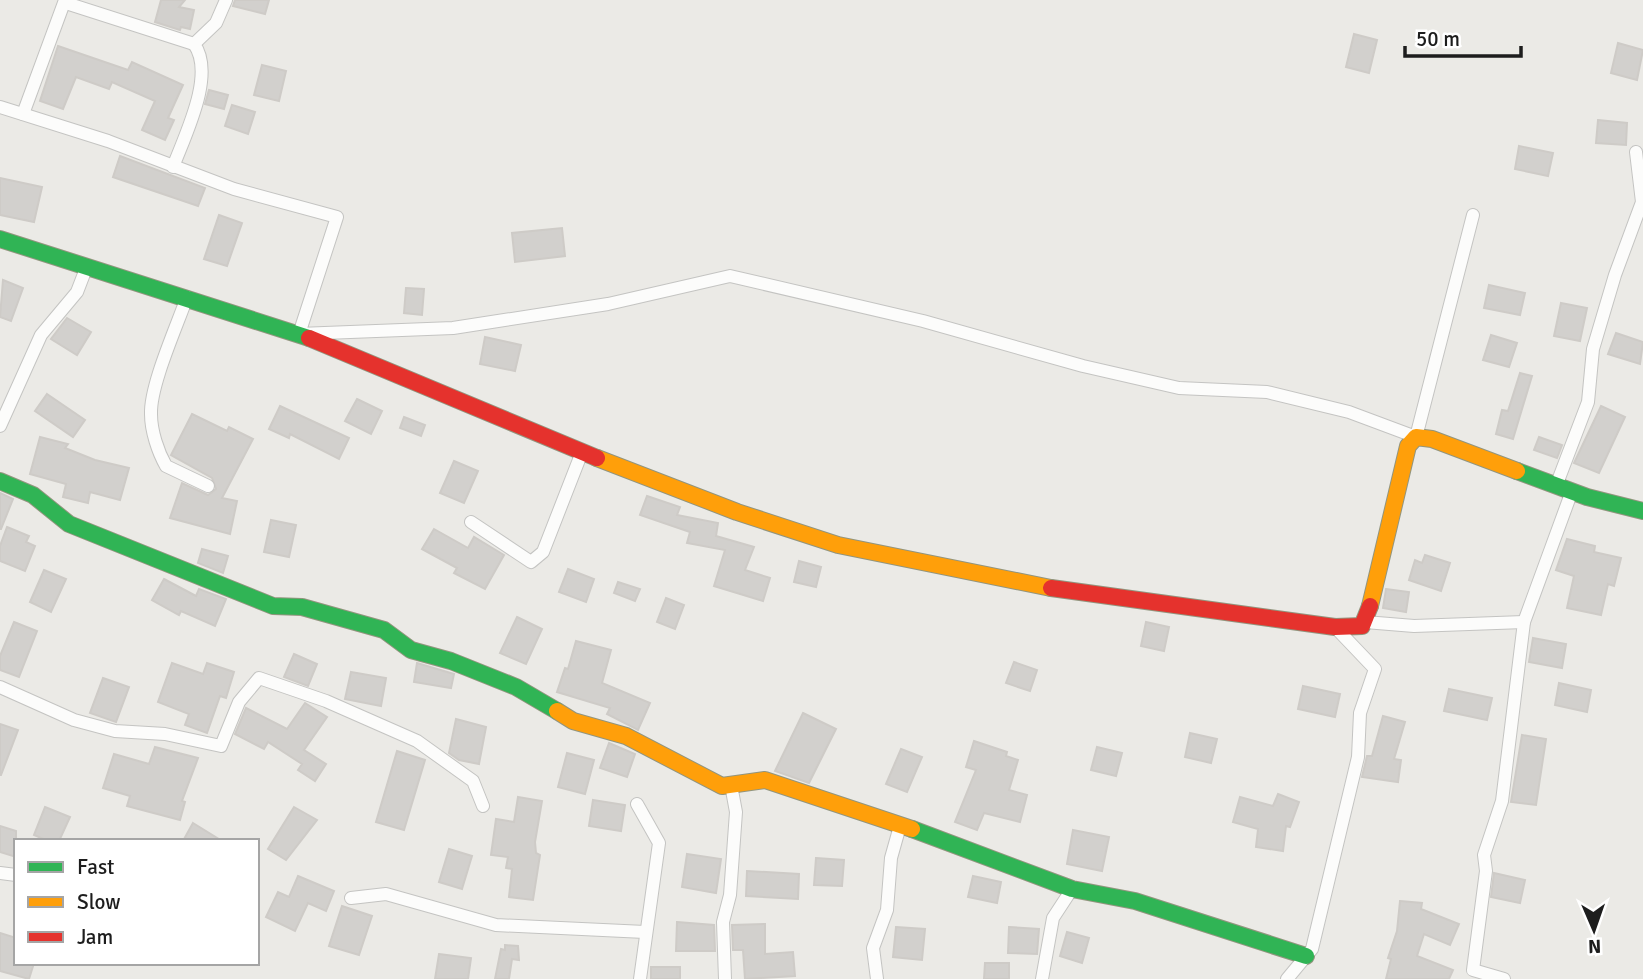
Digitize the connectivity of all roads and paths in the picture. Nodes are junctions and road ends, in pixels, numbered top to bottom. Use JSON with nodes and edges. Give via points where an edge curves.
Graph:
{"nodes":[{"id":1,"x":226,"y":0,"type":"edge"},
{"id":2,"x":66,"y":2,"type":"edge"},
{"id":3,"x":194,"y":44,"type":"junction"},
{"id":4,"x":0,"y":107,"type":"edge"},
{"id":5,"x":23,"y":114,"type":"junction"},
{"id":6,"x":1636,"y":152,"type":"dead end"},
{"id":7,"x":173,"y":167,"type":"junction"},
{"id":8,"x":1473,"y":215,"type":"dead end"},
{"id":9,"x":0,"y":239,"type":"edge"},
{"id":10,"x":87,"y":266,"type":"junction"},
{"id":11,"x":187,"y":298,"type":"junction"},
{"id":12,"x":299,"y":334,"type":"junction"},
{"id":13,"x":0,"y":426,"type":"edge"},
{"id":14,"x":1416,"y":437,"type":"junction"},
{"id":15,"x":582,"y":452,"type":"junction"},
{"id":16,"x":0,"y":481,"type":"edge"},
{"id":17,"x":208,"y":486,"type":"dead end"},
{"id":18,"x":1556,"y":486,"type":"junction"},
{"id":19,"x":1572,"y":491,"type":"junction"},
{"id":20,"x":1643,"y":511,"type":"edge"},
{"id":21,"x":471,"y":522,"type":"dead end"},
{"id":22,"x":1366,"y":622,"type":"junction"},
{"id":23,"x":1524,"y":622,"type":"junction"},
{"id":24,"x":1335,"y":628,"type":"junction"},
{"id":25,"x":0,"y":687,"type":"edge"},
{"id":26,"x":731,"y":785,"type":"junction"},
{"id":27,"x":637,"y":804,"type":"dead end"},
{"id":28,"x":483,"y":806,"type":"dead end"},
{"id":29,"x":900,"y":826,"type":"junction"},
{"id":30,"x":1072,"y":889,"type":"junction"},
{"id":31,"x":351,"y":898,"type":"dead end"},
{"id":32,"x":645,"y":932,"type":"junction"},
{"id":33,"x":1306,"y":956,"type":"junction"},
{"id":34,"x":1474,"y":970,"type":"junction"},
{"id":35,"x":640,"y":979,"type":"edge"},
{"id":36,"x":725,"y":979,"type":"edge"},
{"id":37,"x":877,"y":979,"type":"edge"},
{"id":38,"x":1042,"y":979,"type":"edge"},
{"id":39,"x":1287,"y":979,"type":"edge"},
{"id":40,"x":1462,"y":979,"type":"edge"},
{"id":41,"x":1504,"y":979,"type":"edge"}],
"edges":[{"from":1,"to":3,"type":"street","via":[[216,23]]},
{"from":2,"to":3,"type":"street"},
{"from":2,"to":5,"type":"street"},
{"from":3,"to":7,"type":"street","via":[[201,54],[202,78]]},
{"from":4,"to":5,"type":"street"},
{"from":5,"to":7,"type":"street"},
{"from":6,"to":18,"type":"street","via":[[1642,202],[1593,349],[1588,402]]},
{"from":7,"to":12,"type":"street","via":[[337,217]]},
{"from":8,"to":14,"type":"street"},
{"from":9,"to":10,"type":"street"},
{"from":10,"to":11,"type":"street"},
{"from":10,"to":13,"type":"street","via":[[77,292],[41,335]]},
{"from":11,"to":12,"type":"street"},
{"from":11,"to":17,"type":"street","via":[[150,413],[166,466]]},
{"from":12,"to":14,"type":"street","via":[[453,328],[608,304],[730,276],[1179,388],[1267,392],[1349,412]]},
{"from":12,"to":15,"type":"street"},
{"from":14,"to":18,"type":"street"},
{"from":14,"to":22,"type":"street","via":[[1408,446]]},
{"from":15,"to":21,"type":"street","via":[[544,552],[531,562]]},
{"from":15,"to":24,"type":"street","via":[[838,545],[1055,589]]},
{"from":16,"to":26,"type":"street","via":[[33,495],[69,524],[273,606],[302,607],[384,630],[411,650],[516,687],[573,721],[626,736],[722,786]]},
{"from":18,"to":19,"type":"street"},
{"from":19,"to":20,"type":"street"},
{"from":19,"to":23,"type":"street"},
{"from":22,"to":23,"type":"street","via":[[1414,626]]},
{"from":22,"to":24,"type":"street","via":[[1356,628]]},
{"from":23,"to":34,"type":"street","via":[[1502,801],[1484,855]]},
{"from":24,"to":33,"type":"street","via":[[1375,669],[1360,713],[1358,757],[1312,949]]},
{"from":25,"to":28,"type":"street","via":[[74,720],[115,731],[165,734],[221,746],[239,702],[259,678],[417,741],[473,781]]},
{"from":26,"to":29,"type":"street","via":[[765,780]]},
{"from":26,"to":36,"type":"street","via":[[736,812],[730,895],[723,922]]},
{"from":27,"to":32,"type":"street","via":[[659,843],[652,912]]},
{"from":29,"to":30,"type":"street"},
{"from":29,"to":37,"type":"street","via":[[891,858],[887,909],[873,948]]},
{"from":30,"to":33,"type":"street","via":[[1135,901]]},
{"from":30,"to":38,"type":"street","via":[[1053,918]]},
{"from":31,"to":32,"type":"street","via":[[386,894],[496,925]]},
{"from":32,"to":35,"type":"street"},
{"from":33,"to":39,"type":"street"},
{"from":34,"to":40,"type":"street"},
{"from":34,"to":41,"type":"street"}]}
